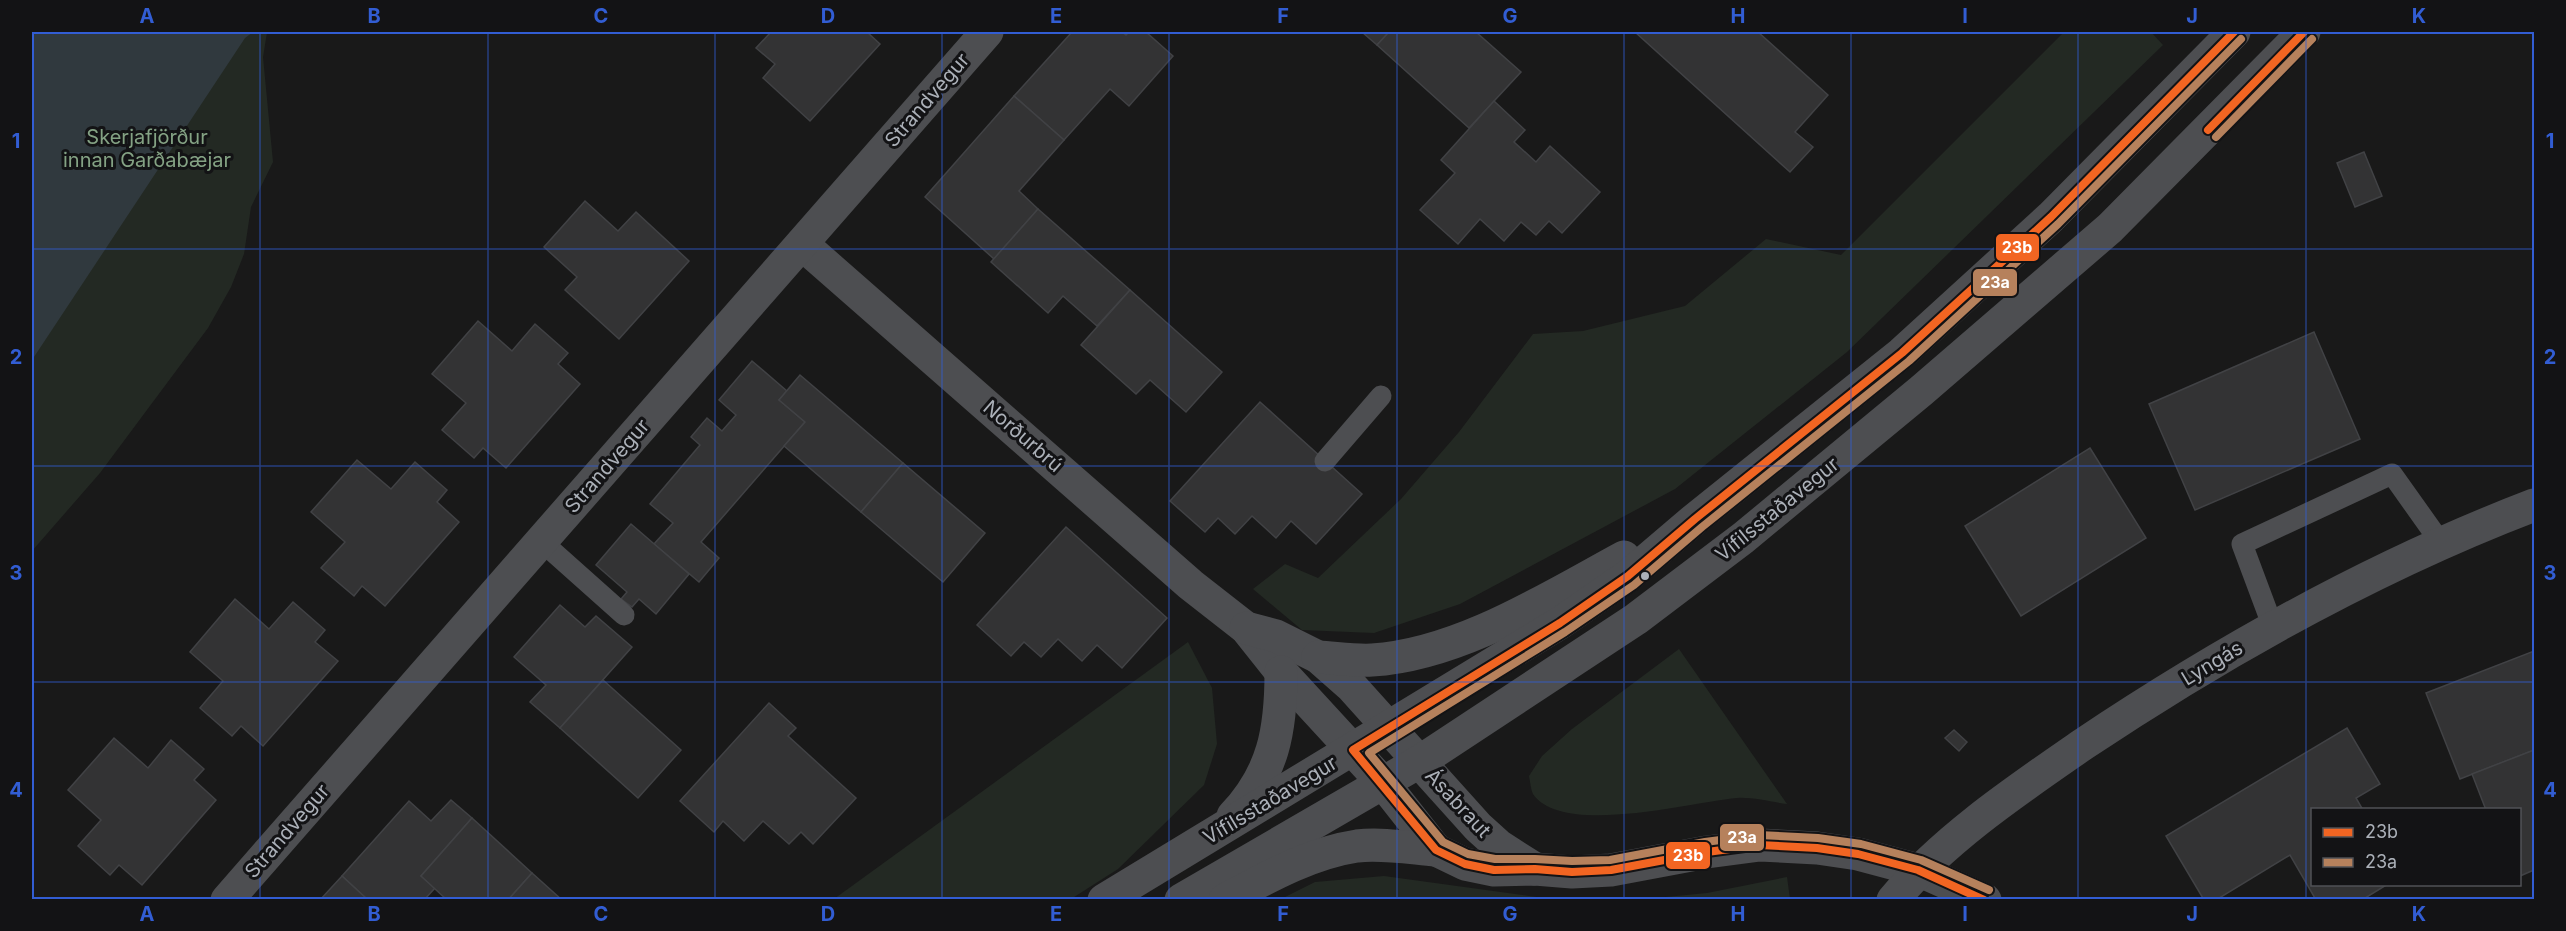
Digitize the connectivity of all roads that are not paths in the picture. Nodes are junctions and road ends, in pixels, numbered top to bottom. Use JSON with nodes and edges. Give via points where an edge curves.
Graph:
{"nodes":[{"id":1,"x":987,"y":32,"type":"edge"},
{"id":2,"x":2234,"y":32,"type":"edge"},
{"id":3,"x":2304,"y":32,"type":"edge"},
{"id":4,"x":802,"y":244,"type":"junction"},
{"id":5,"x":1381,"y":396,"type":"dead end"},
{"id":6,"x":1325,"y":461,"type":"dead end"},
{"id":7,"x":2535,"y":505,"type":"edge"},
{"id":8,"x":1695,"y":519,"type":"junction"},
{"id":9,"x":541,"y":541,"type":"junction"},
{"id":10,"x":2440,"y":543,"type":"junction"},
{"id":11,"x":624,"y":615,"type":"dead end"},
{"id":12,"x":2273,"y":627,"type":"junction"},
{"id":13,"x":1246,"y":628,"type":"junction"},
{"id":14,"x":1318,"y":657,"type":"junction"},
{"id":15,"x":1281,"y":672,"type":"junction"},
{"id":16,"x":1389,"y":728,"type":"junction"},
{"id":17,"x":1353,"y":750,"type":"junction"},
{"id":18,"x":1419,"y":762,"type":"junction"},
{"id":19,"x":1383,"y":784,"type":"junction"},
{"id":20,"x":1216,"y":834,"type":"junction"},
{"id":21,"x":1436,"y":850,"type":"junction"},
{"id":22,"x":1535,"y":869,"type":"junction"},
{"id":23,"x":1918,"y":870,"type":"junction"},
{"id":24,"x":227,"y":900,"type":"edge"},
{"id":25,"x":1104,"y":900,"type":"edge"},
{"id":26,"x":1181,"y":900,"type":"edge"},
{"id":27,"x":1225,"y":900,"type":"edge"},
{"id":28,"x":1893,"y":900,"type":"edge"},
{"id":29,"x":1985,"y":900,"type":"edge"}],
"edges":[{"from":1,"to":4,"type":"street","name":"Strandvegur"},
{"from":2,"to":8,"type":"street","name":"Vífilsstaðavegur","via":[[2051,217],[1902,353]]},
{"from":3,"to":18,"type":"street","name":"Vífilsstaðavegur","via":[[2110,228],[1761,524],[1636,619]]},
{"from":4,"to":9,"type":"street","name":"Strandvegur"},
{"from":4,"to":13,"type":"street","name":"Norðurbrú","via":[[1191,585]]},
{"from":5,"to":6,"type":"lane"},
{"from":7,"to":10,"type":"street","name":"Lyngás"},
{"from":8,"to":14,"type":"street","via":[[1514,616],[1457,640],[1372,660]]},
{"from":8,"to":16,"type":"street","name":"Vífilsstaðavegur","via":[[1628,576],[1560,623]]},
{"from":9,"to":11,"type":"lane"},
{"from":9,"to":24,"type":"street","name":"Strandvegur"},
{"from":10,"to":12,"type":"street","name":"Lyngás"},
{"from":10,"to":12,"type":"lane","via":[[2392,474],[2242,544]]},
{"from":12,"to":23,"type":"street","name":"Lyngás","via":[[2142,705],[2053,765]]},
{"from":13,"to":14,"type":"street","name":"Norðurbrú","via":[[1276,636]]},
{"from":13,"to":15,"type":"street","name":"Norðurbrú"},
{"from":14,"to":16,"type":"street","name":"Norðurbrú"},
{"from":15,"to":17,"type":"street","name":"Norðurbrú"},
{"from":15,"to":20,"type":"street","via":[[1278,733],[1270,759],[1240,808]]},
{"from":16,"to":17,"type":"street","name":"Vífilsstaðavegur"},
{"from":16,"to":18,"type":"street","name":"Ásabraut"},
{"from":17,"to":19,"type":"street","name":"Ásabraut"},
{"from":17,"to":20,"type":"street","name":"Vífilsstaðavegur"},
{"from":18,"to":19,"type":"street","name":"Vífilsstaðavegur"},
{"from":18,"to":22,"type":"street","name":"Ásabraut","via":[[1478,827]]},
{"from":19,"to":21,"type":"street","name":"Ásabraut"},
{"from":19,"to":26,"type":"street","name":"Vífilsstaðavegur"},
{"from":20,"to":25,"type":"street","name":"Vífilsstaðavegur"},
{"from":21,"to":22,"type":"street","name":"Ásabraut","via":[[1466,864],[1494,870]]},
{"from":21,"to":27,"type":"street","via":[[1359,846],[1282,871]]},
{"from":22,"to":23,"type":"street","name":"Ásabraut","via":[[1611,870],[1760,845],[1858,854]]},
{"from":23,"to":28,"type":"street","name":"Lyngás"},
{"from":23,"to":29,"type":"street","name":"Ásabraut"}]}
